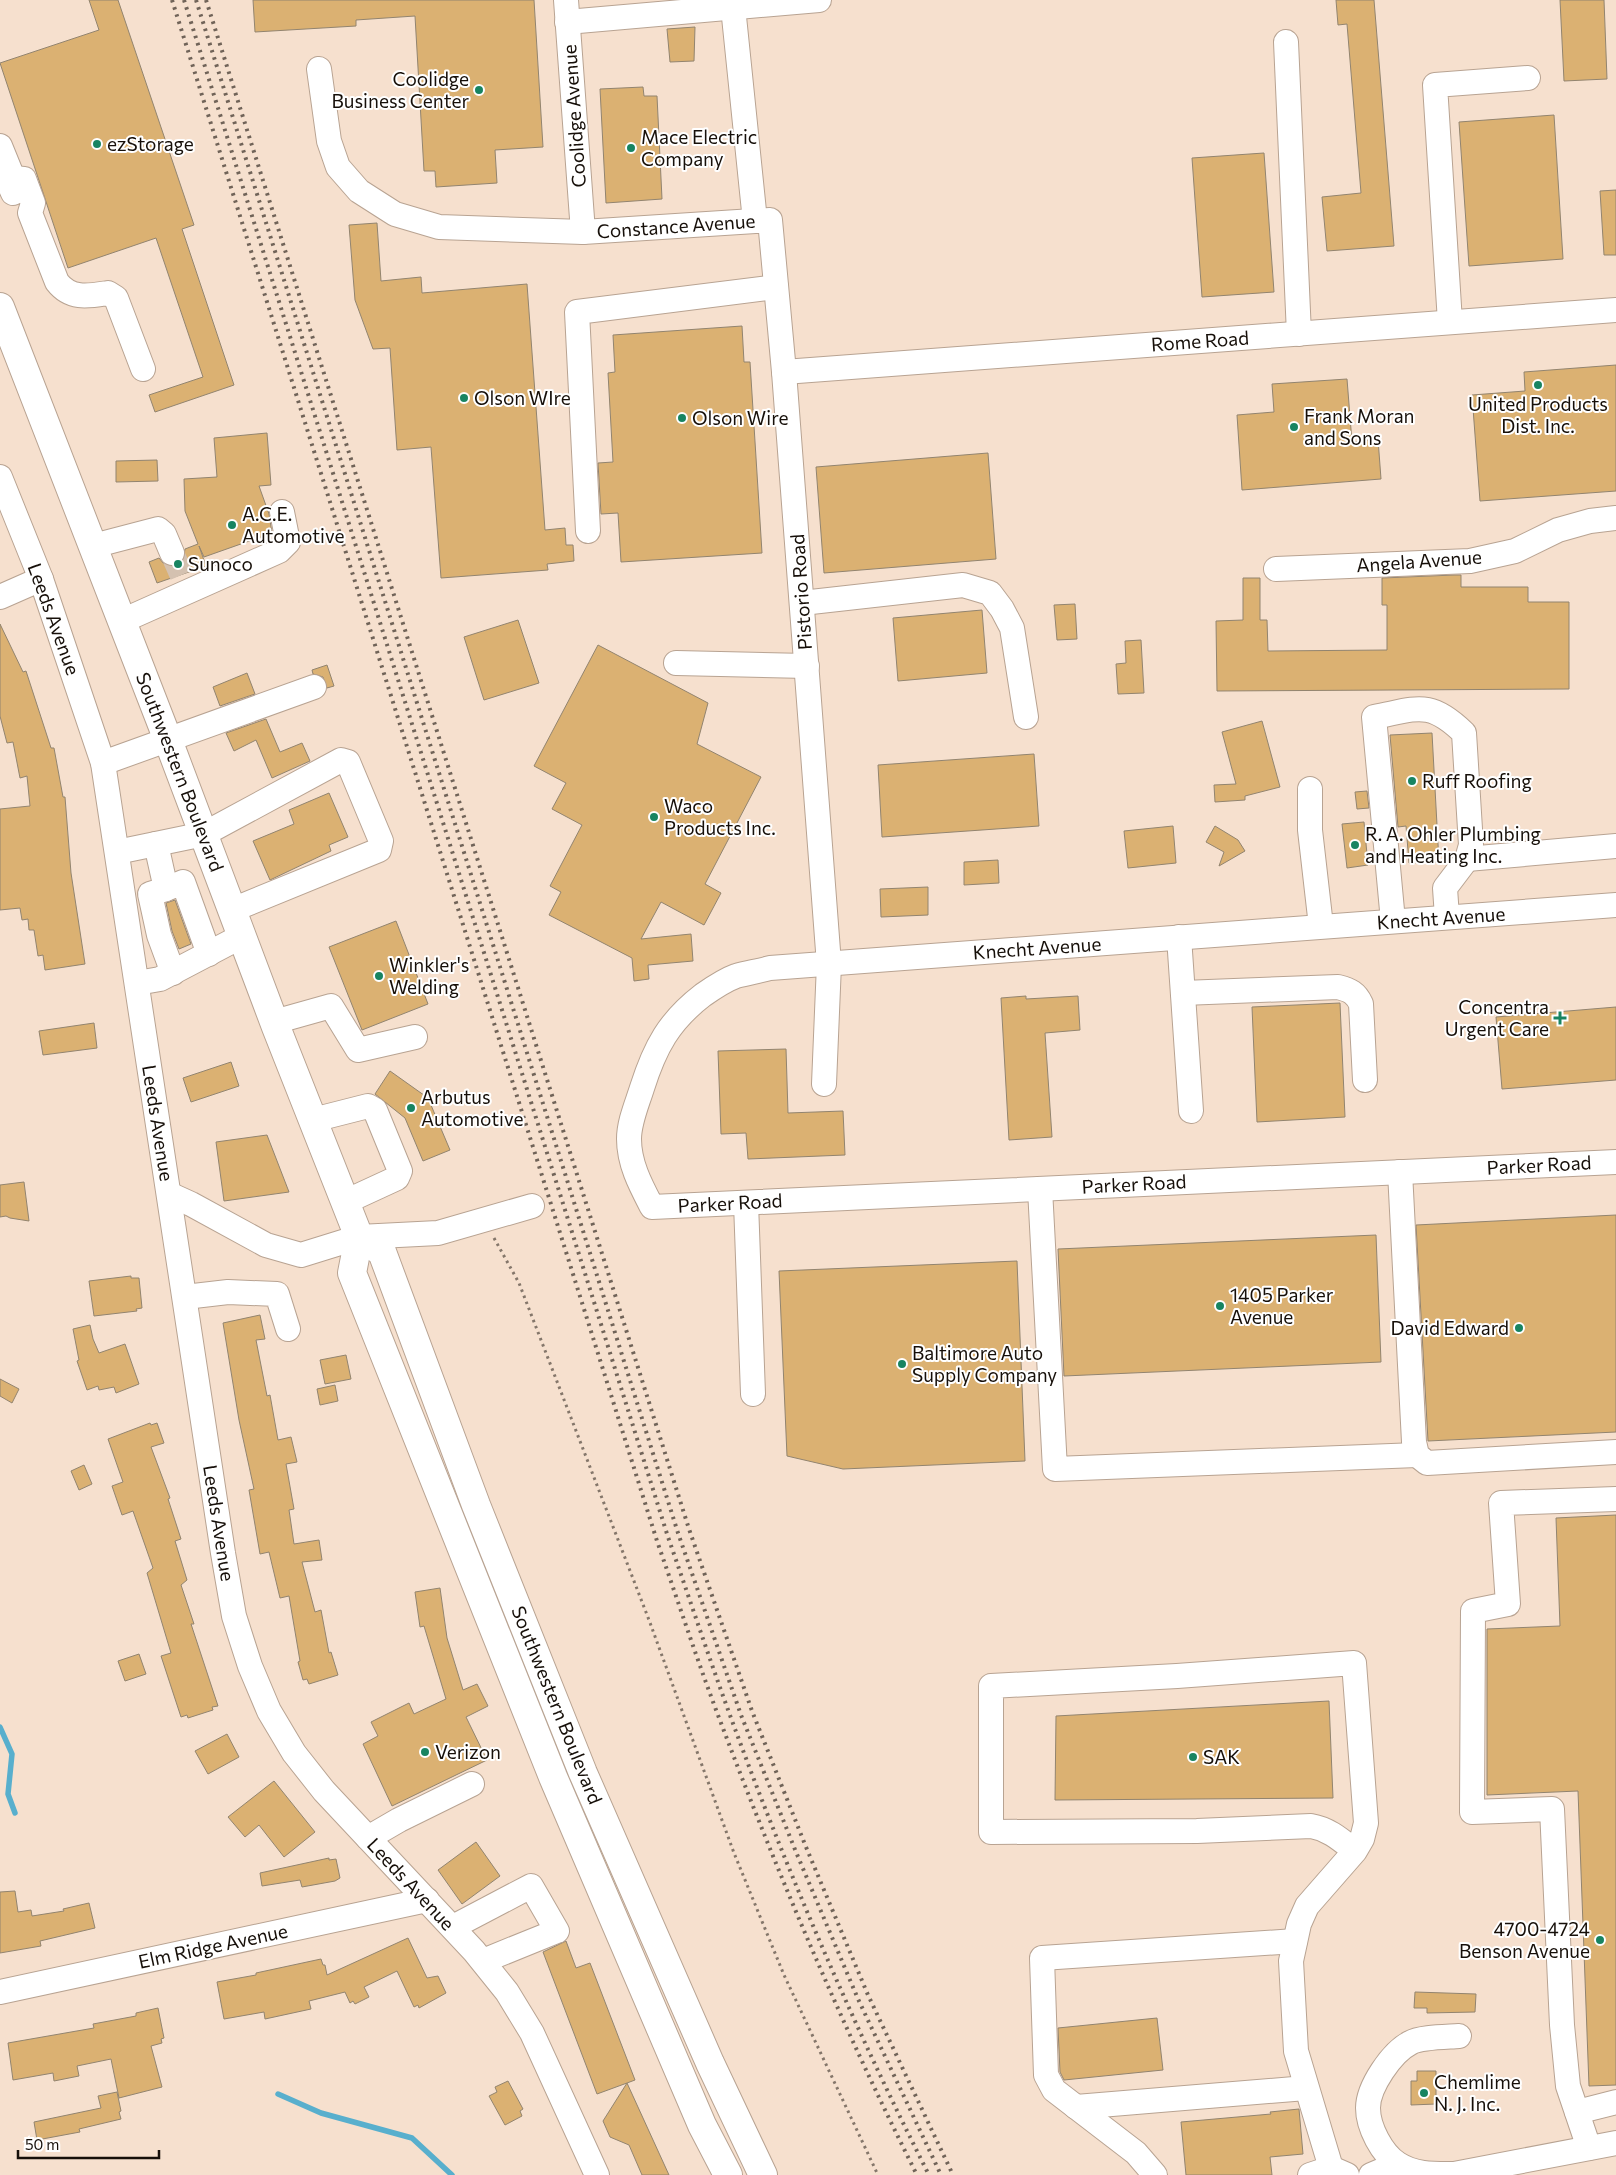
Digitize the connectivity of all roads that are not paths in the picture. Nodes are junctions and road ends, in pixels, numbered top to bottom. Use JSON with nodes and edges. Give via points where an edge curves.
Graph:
{"nodes":[{"id":1,"x":819,"y":0,"type":"edge"},
{"id":2,"x":733,"y":7,"type":"junction"},
{"id":3,"x":566,"y":11,"type":"edge"},
{"id":4,"x":1286,"y":42,"type":"dead end"},
{"id":5,"x":319,"y":70,"type":"dead end"},
{"id":6,"x":1528,"y":78,"type":"dead end"},
{"id":7,"x":0,"y":146,"type":"edge"},
{"id":8,"x":762,"y":221,"type":"junction"},
{"id":9,"x":583,"y":232,"type":"junction"},
{"id":10,"x":776,"y":286,"type":"junction"},
{"id":11,"x":1616,"y":310,"type":"edge"},
{"id":12,"x":3,"y":322,"type":"edge"},
{"id":13,"x":1450,"y":322,"type":"junction"},
{"id":14,"x":1299,"y":334,"type":"junction"},
{"id":15,"x":143,"y":370,"type":"dead end"},
{"id":16,"x":784,"y":372,"type":"junction"},
{"id":17,"x":0,"y":477,"type":"edge"},
{"id":18,"x":282,"y":512,"type":"dead end"},
{"id":19,"x":1616,"y":518,"type":"edge"},
{"id":20,"x":588,"y":531,"type":"dead end"},
{"id":21,"x":93,"y":546,"type":"junction"},
{"id":22,"x":172,"y":553,"type":"tunnel mouth"},
{"id":23,"x":1276,"y":569,"type":"dead end"},
{"id":24,"x":40,"y":579,"type":"junction"},
{"id":25,"x":0,"y":597,"type":"edge"},
{"id":26,"x":802,"y":603,"type":"junction"},
{"id":27,"x":122,"y":621,"type":"junction"},
{"id":28,"x":676,"y":663,"type":"dead end"},
{"id":29,"x":807,"y":666,"type":"junction"},
{"id":30,"x":314,"y":687,"type":"dead end"},
{"id":31,"x":1026,"y":716,"type":"dead end"},
{"id":32,"x":168,"y":740,"type":"junction"},
{"id":33,"x":103,"y":763,"type":"junction"},
{"id":34,"x":1310,"y":789,"type":"dead end"},
{"id":35,"x":204,"y":834,"type":"junction"},
{"id":36,"x":156,"y":844,"type":"junction"},
{"id":37,"x":1616,"y":846,"type":"edge"},
{"id":38,"x":118,"y":852,"type":"junction"},
{"id":39,"x":1466,"y":858,"type":"junction"},
{"id":40,"x":166,"y":888,"type":"junction"},
{"id":41,"x":1616,"y":905,"type":"edge"},
{"id":42,"x":232,"y":910,"type":"junction"},
{"id":43,"x":1448,"y":917,"type":"junction"},
{"id":44,"x":1393,"y":921,"type":"junction"},
{"id":45,"x":1321,"y":926,"type":"junction"},
{"id":46,"x":242,"y":936,"type":"junction"},
{"id":47,"x":1179,"y":937,"type":"junction"},
{"id":48,"x":209,"y":954,"type":"junction"},
{"id":49,"x":829,"y":964,"type":"junction"},
{"id":50,"x":173,"y":972,"type":"junction"},
{"id":51,"x":137,"y":983,"type":"junction"},
{"id":52,"x":1183,"y":993,"type":"junction"},
{"id":53,"x":274,"y":1022,"type":"junction"},
{"id":54,"x":416,"y":1037,"type":"dead end"},
{"id":55,"x":1365,"y":1080,"type":"dead end"},
{"id":56,"x":824,"y":1084,"type":"dead end"},
{"id":57,"x":1191,"y":1110,"type":"dead end"},
{"id":58,"x":313,"y":1120,"type":"junction"},
{"id":59,"x":1616,"y":1162,"type":"edge"},
{"id":60,"x":1400,"y":1172,"type":"junction"},
{"id":61,"x":1040,"y":1189,"type":"junction"},
{"id":62,"x":169,"y":1194,"type":"junction"},
{"id":63,"x":345,"y":1202,"type":"junction"},
{"id":64,"x":746,"y":1203,"type":"junction"},
{"id":65,"x":532,"y":1206,"type":"dead end"},
{"id":66,"x":652,"y":1207,"type":"joint"},
{"id":67,"x":359,"y":1237,"type":"junction"},
{"id":68,"x":185,"y":1297,"type":"junction"},
{"id":69,"x":288,"y":1329,"type":"dead end"},
{"id":70,"x":753,"y":1394,"type":"dead end"},
{"id":71,"x":1616,"y":1452,"type":"edge"},
{"id":72,"x":1417,"y":1456,"type":"junction"},
{"id":73,"x":1616,"y":1499,"type":"edge"},
{"id":74,"x":472,"y":1784,"type":"dead end"},
{"id":75,"x":368,"y":1838,"type":"junction"},
{"id":76,"x":1355,"y":1851,"type":"junction"},
{"id":77,"x":427,"y":1900,"type":"junction"},
{"id":78,"x":453,"y":1928,"type":"junction"},
{"id":79,"x":1295,"y":1941,"type":"junction"},
{"id":80,"x":483,"y":1961,"type":"junction"},
{"id":81,"x":0,"y":1992,"type":"edge"},
{"id":82,"x":1459,"y":2036,"type":"dead end"},
{"id":83,"x":1306,"y":2088,"type":"junction"},
{"id":84,"x":1616,"y":2102,"type":"edge"},
{"id":85,"x":1076,"y":2107,"type":"junction"},
{"id":86,"x":1577,"y":2112,"type":"junction"},
{"id":87,"x":1616,"y":2143,"type":"edge"},
{"id":88,"x":1589,"y":2148,"type":"junction"},
{"id":89,"x":1397,"y":2164,"type":"junction"},
{"id":90,"x":1329,"y":2173,"type":"edge"},
{"id":91,"x":597,"y":2175,"type":"edge"},
{"id":92,"x":728,"y":2175,"type":"edge"},
{"id":93,"x":763,"y":2175,"type":"edge"},
{"id":94,"x":1155,"y":2175,"type":"edge"},
{"id":95,"x":1371,"y":2175,"type":"edge"},
{"id":96,"x":1447,"y":2175,"type":"edge"}],
"edges":[{"from":1,"to":2,"type":"street"},
{"from":2,"to":3,"type":"street"},
{"from":2,"to":8,"type":"street","name":"Pistorio Road"},
{"from":3,"to":9,"type":"street","name":"Coolidge Avenue"},
{"from":4,"to":14,"type":"street"},
{"from":5,"to":9,"type":"street","name":"Constance Avenue","via":[[329,141],[338,167],[359,191],[395,214],[439,227]]},
{"from":6,"to":13,"type":"street","via":[[1435,85]]},
{"from":7,"to":15,"type":"street","via":[[13,178],[10,186],[20,210],[30,213],[57,282],[63,291],[83,297],[108,293],[116,298]]},
{"from":8,"to":9,"type":"street","name":"Constance Avenue"},
{"from":8,"to":10,"type":"street","name":"Pistorio Road"},
{"from":10,"to":16,"type":"street","name":"Pistorio Road"},
{"from":10,"to":20,"type":"street","via":[[576,312]]},
{"from":11,"to":13,"type":"street","name":"Rome Road"},
{"from":12,"to":21,"type":"main road","name":"Southwestern Boulevard"},
{"from":13,"to":14,"type":"street","name":"Rome Road"},
{"from":14,"to":16,"type":"street","name":"Rome Road"},
{"from":16,"to":26,"type":"street","name":"Pistorio Road"},
{"from":17,"to":24,"type":"street","name":"Leeds Avenue"},
{"from":18,"to":27,"type":"street","via":[[288,542],[279,551],[186,583]]},
{"from":19,"to":23,"type":"street","name":"Angela Avenue","via":[[1566,528],[1515,551],[1470,561]]},
{"from":21,"to":22,"type":"street","via":[[158,529],[164,534]]},
{"from":21,"to":27,"type":"main road","name":"Southwestern Boulevard"},
{"from":24,"to":25,"type":"street"},
{"from":24,"to":33,"type":"street","name":"Leeds Avenue"},
{"from":26,"to":29,"type":"street","name":"Pistorio Road"},
{"from":26,"to":31,"type":"street","via":[[963,585],[990,593],[1012,628]]},
{"from":27,"to":32,"type":"main road","name":"Southwestern Boulevard"},
{"from":28,"to":29,"type":"street"},
{"from":29,"to":49,"type":"street","name":"Pistorio Road"},
{"from":30,"to":32,"type":"street"},
{"from":32,"to":33,"type":"street"},
{"from":32,"to":35,"type":"main road","name":"Southwestern Boulevard"},
{"from":33,"to":38,"type":"street","name":"Leeds Avenue"},
{"from":34,"to":45,"type":"street","via":[[1310,830]]},
{"from":35,"to":36,"type":"street"},
{"from":35,"to":42,"type":"main road","name":"Southwestern Boulevard"},
{"from":35,"to":42,"type":"street","via":[[341,760],[348,762],[382,841],[379,850]]},
{"from":36,"to":38,"type":"street"},
{"from":36,"to":40,"type":"street"},
{"from":37,"to":39,"type":"street"},
{"from":38,"to":51,"type":"street","name":"Leeds Avenue"},
{"from":39,"to":43,"type":"street","via":[[1445,888]]},
{"from":39,"to":44,"type":"street","via":[[1471,845],[1464,733],[1448,717],[1422,708],[1374,717]]},
{"from":40,"to":48,"type":"street","via":[[184,882]]},
{"from":40,"to":50,"type":"street","via":[[150,894],[159,935]]},
{"from":41,"to":43,"type":"street","name":"Knecht Avenue"},
{"from":42,"to":46,"type":"main road","name":"Southwestern Boulevard"},
{"from":43,"to":44,"type":"street","name":"Knecht Avenue"},
{"from":44,"to":45,"type":"street","name":"Knecht Avenue"},
{"from":45,"to":47,"type":"street","name":"Knecht Avenue"},
{"from":46,"to":48,"type":"street"},
{"from":46,"to":53,"type":"main road","name":"Southwestern Boulevard"},
{"from":47,"to":49,"type":"street","name":"Knecht Avenue"},
{"from":47,"to":52,"type":"street"},
{"from":48,"to":50,"type":"street"},
{"from":49,"to":56,"type":"street","name":"Pistorio Road"},
{"from":49,"to":66,"type":"street","name":"Knecht Avenue","via":[[770,968],[734,977],[709,990],[684,1010],[664,1034],[651,1059],[629,1138],[639,1182]]},
{"from":50,"to":51,"type":"street","via":[[160,979]]},
{"from":51,"to":62,"type":"street","name":"Leeds Avenue"},
{"from":52,"to":55,"type":"street","via":[[1338,987],[1350,990],[1362,1004]]},
{"from":52,"to":57,"type":"street"},
{"from":53,"to":54,"type":"street","via":[[331,1006],[358,1050]]},
{"from":53,"to":58,"type":"main road","name":"Southwestern Boulevard"},
{"from":58,"to":63,"type":"main road","name":"Southwestern Boulevard"},
{"from":58,"to":63,"type":"street","via":[[368,1106],[375,1110],[400,1170],[397,1178]]},
{"from":59,"to":60,"type":"street","name":"Parker Road"},
{"from":60,"to":61,"type":"street","name":"Parker Road"},
{"from":60,"to":72,"type":"street"},
{"from":61,"to":64,"type":"street","name":"Parker Road"},
{"from":61,"to":72,"type":"street","via":[[1055,1469]]},
{"from":62,"to":67,"type":"street","via":[[285,1252],[300,1255]]},
{"from":62,"to":68,"type":"street","name":"Leeds Avenue"},
{"from":63,"to":67,"type":"main road","name":"Southwestern Boulevard"},
{"from":64,"to":66,"type":"street","name":"Parker Road"},
{"from":64,"to":70,"type":"street"},
{"from":65,"to":67,"type":"street","via":[[438,1232]]},
{"from":67,"to":92,"type":"main road","name":"Southwestern Boulevard","via":[[352,1273],[553,1777],[702,2125]]},
{"from":67,"to":93,"type":"main road","name":"Southwestern Boulevard","via":[[382,1252],[476,1505],[583,1773],[710,2064]]},
{"from":68,"to":69,"type":"street","via":[[228,1292],[277,1294]]},
{"from":68,"to":75,"type":"street","name":"Leeds Avenue","via":[[234,1616],[250,1666],[269,1711],[294,1753]]},
{"from":71,"to":72,"type":"street","via":[[1427,1463]]},
{"from":73,"to":86,"type":"street","via":[[1501,1503],[1508,1604],[1473,1611],[1472,1812],[1552,1809],[1562,2025],[1568,2086]]},
{"from":74,"to":75,"type":"street"},
{"from":75,"to":77,"type":"street","name":"Leeds Avenue"},
{"from":76,"to":76,"type":"street","via":[[1366,1823],[1354,1663],[991,1686],[991,1832],[1197,1831],[1311,1826],[1323,1828]]},
{"from":76,"to":79,"type":"street","via":[[1307,1906]]},
{"from":77,"to":78,"type":"street","name":"Leeds Avenue"},
{"from":77,"to":81,"type":"street","name":"Elm Ridge Avenue"},
{"from":78,"to":80,"type":"street","name":"Leeds Avenue"},
{"from":78,"to":80,"type":"street","via":[[531,1886],[557,1930]]},
{"from":79,"to":83,"type":"street","via":[[1291,1961],[1296,2051]]},
{"from":79,"to":85,"type":"street","via":[[1042,1958],[1046,2075],[1054,2090]]},
{"from":80,"to":91,"type":"street","name":"Leeds Avenue","via":[[532,2033]]},
{"from":82,"to":89,"type":"street","via":[[1412,2041],[1401,2048],[1373,2087],[1368,2108],[1372,2129],[1382,2148]]},
{"from":83,"to":85,"type":"street"},
{"from":83,"to":90,"type":"street"},
{"from":84,"to":86,"type":"street"},
{"from":85,"to":94,"type":"street","via":[[1136,2153]]},
{"from":86,"to":88,"type":"street"},
{"from":87,"to":88,"type":"street"},
{"from":88,"to":96,"type":"street"},
{"from":89,"to":95,"type":"street"},
{"from":89,"to":96,"type":"street","via":[[1432,2175]]}]}
